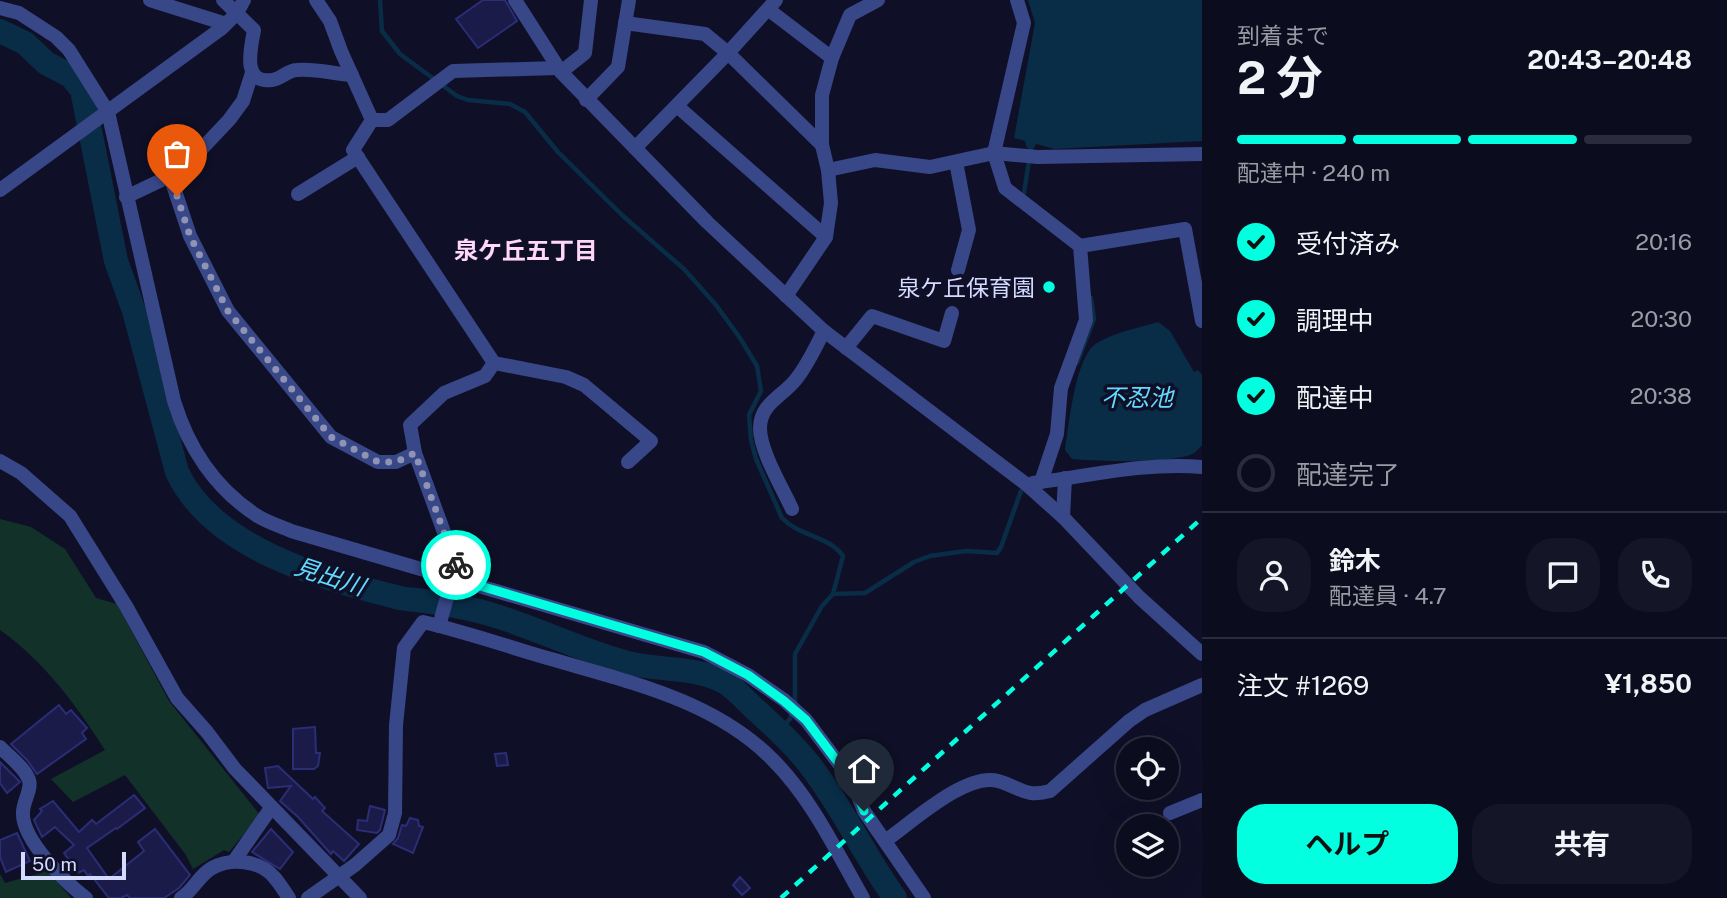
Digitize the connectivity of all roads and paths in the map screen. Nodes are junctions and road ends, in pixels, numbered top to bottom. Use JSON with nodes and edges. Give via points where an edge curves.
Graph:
{"nodes":[{"id":1,"x":150,"y":0,"type":"edge"},
{"id":2,"x":223,"y":0,"type":"edge"},
{"id":3,"x":316,"y":0,"type":"edge"},
{"id":4,"x":515,"y":0,"type":"edge"},
{"id":5,"x":592,"y":0,"type":"edge"},
{"id":6,"x":629,"y":0,"type":"edge"},
{"id":7,"x":878,"y":0,"type":"edge"},
{"id":8,"x":1017,"y":0,"type":"edge"},
{"id":9,"x":772,"y":5,"type":"edge"},
{"id":10,"x":240,"y":7,"type":"edge"},
{"id":11,"x":0,"y":8,"type":"edge"},
{"id":12,"x":625,"y":23,"type":"junction"},
{"id":13,"x":226,"y":24,"type":"junction"},
{"id":14,"x":728,"y":53,"type":"junction"},
{"id":15,"x":832,"y":58,"type":"junction"},
{"id":16,"x":560,"y":70,"type":"junction"},
{"id":17,"x":252,"y":73,"type":"junction"},
{"id":18,"x":352,"y":75,"type":"junction"},
{"id":19,"x":586,"y":100,"type":"junction"},
{"id":20,"x":677,"y":106,"type":"junction"},
{"id":21,"x":108,"y":112,"type":"junction"},
{"id":22,"x":372,"y":120,"type":"junction"},
{"id":23,"x":822,"y":145,"type":"junction"},
{"id":24,"x":635,"y":148,"type":"junction"},
{"id":25,"x":994,"y":153,"type":"junction"},
{"id":26,"x":1202,"y":154,"type":"edge"},
{"id":27,"x":358,"y":157,"type":"junction"},
{"id":28,"x":956,"y":162,"type":"junction"},
{"id":29,"x":828,"y":170,"type":"junction"},
{"id":30,"x":170,"y":176,"type":"junction"},
{"id":31,"x":0,"y":190,"type":"edge"},
{"id":32,"x":298,"y":194,"type":"dead end"},
{"id":33,"x":126,"y":197,"type":"junction"},
{"id":34,"x":826,"y":237,"type":"junction"},
{"id":35,"x":1080,"y":246,"type":"junction"},
{"id":36,"x":958,"y":270,"type":"dead end"},
{"id":37,"x":786,"y":296,"type":"junction"},
{"id":38,"x":952,"y":313,"type":"dead end"},
{"id":39,"x":1202,"y":321,"type":"edge"},
{"id":40,"x":824,"y":331,"type":"junction"},
{"id":41,"x":846,"y":348,"type":"junction"},
{"id":42,"x":494,"y":363,"type":"junction"},
{"id":43,"x":415,"y":453,"type":"junction"},
{"id":44,"x":0,"y":461,"type":"edge"},
{"id":45,"x":628,"y":462,"type":"dead end"},
{"id":46,"x":1202,"y":467,"type":"edge"},
{"id":47,"x":1065,"y":478,"type":"junction"},
{"id":48,"x":1033,"y":483,"type":"junction"},
{"id":49,"x":792,"y":509,"type":"dead end"},
{"id":50,"x":1063,"y":517,"type":"junction"},
{"id":51,"x":453,"y":578,"type":"junction"},
{"id":52,"x":439,"y":626,"type":"junction"},
{"id":53,"x":1202,"y":654,"type":"edge"},
{"id":54,"x":1202,"y":685,"type":"edge"},
{"id":55,"x":0,"y":747,"type":"edge"},
{"id":56,"x":1202,"y":800,"type":"edge"},
{"id":57,"x":271,"y":808,"type":"junction"},
{"id":58,"x":1170,"y":813,"type":"dead end"},
{"id":59,"x":885,"y":841,"type":"junction"},
{"id":60,"x":234,"y":861,"type":"junction"},
{"id":61,"x":338,"y":876,"type":"junction"},
{"id":62,"x":86,"y":898,"type":"edge"},
{"id":63,"x":181,"y":898,"type":"edge"},
{"id":64,"x":289,"y":898,"type":"edge"},
{"id":65,"x":308,"y":898,"type":"edge"},
{"id":66,"x":360,"y":898,"type":"edge"},
{"id":67,"x":863,"y":898,"type":"edge"},
{"id":68,"x":924,"y":898,"type":"edge"}],
"edges":[{"from":1,"to":13,"type":"street"},
{"from":2,"to":10,"type":"street"},
{"from":3,"to":18,"type":"street","via":[[330,21]]},
{"from":4,"to":16,"type":"street"},
{"from":5,"to":16,"type":"street","via":[[585,53]]},
{"from":6,"to":12,"type":"street"},
{"from":7,"to":15,"type":"street","via":[[850,15]]},
{"from":8,"to":25,"type":"street","via":[[1024,23]]},
{"from":9,"to":14,"type":"street"},
{"from":9,"to":15,"type":"street"},
{"from":10,"to":13,"type":"street"},
{"from":10,"to":17,"type":"street","via":[[254,30],[249,60]]},
{"from":11,"to":21,"type":"street","via":[[19,13],[57,37]]},
{"from":12,"to":14,"type":"street","via":[[705,34]]},
{"from":12,"to":19,"type":"street","via":[[618,67]]},
{"from":13,"to":21,"type":"street"},
{"from":14,"to":20,"type":"street"},
{"from":14,"to":23,"type":"street"},
{"from":15,"to":23,"type":"street","via":[[822,95]]},
{"from":16,"to":19,"type":"street"},
{"from":16,"to":22,"type":"street","via":[[453,71],[388,120]]},
{"from":17,"to":18,"type":"street","via":[[260,80],[274,80],[296,69]]},
{"from":17,"to":30,"type":"street","via":[[243,101],[229,120]]},
{"from":18,"to":22,"type":"street"},
{"from":19,"to":24,"type":"street"},
{"from":20,"to":24,"type":"street"},
{"from":20,"to":34,"type":"street"},
{"from":21,"to":31,"type":"street"},
{"from":21,"to":33,"type":"street"},
{"from":22,"to":27,"type":"street","via":[[353,150]]},
{"from":23,"to":29,"type":"street"},
{"from":24,"to":37,"type":"street"},
{"from":25,"to":26,"type":"street","via":[[1038,157]]},
{"from":25,"to":28,"type":"street"},
{"from":25,"to":35,"type":"street","via":[[1004,188]]},
{"from":27,"to":32,"type":"street"},
{"from":27,"to":42,"type":"street"},
{"from":28,"to":29,"type":"street","via":[[930,167],[874,160]]},
{"from":28,"to":36,"type":"street","via":[[969,230]]},
{"from":29,"to":34,"type":"street","via":[[831,203]]},
{"from":30,"to":33,"type":"street"},
{"from":30,"to":43,"type":"street","via":[[190,236],[228,311],[331,437],[378,462],[396,462]]},
{"from":33,"to":51,"type":"street","via":[[182,427],[217,481],[257,516],[291,531]]},
{"from":34,"to":37,"type":"street"},
{"from":35,"to":39,"type":"street","via":[[1185,229]]},
{"from":35,"to":48,"type":"street","via":[[1086,320],[1061,388],[1057,433]]},
{"from":37,"to":40,"type":"street"},
{"from":38,"to":41,"type":"street","via":[[944,341],[872,316]]},
{"from":40,"to":41,"type":"street"},
{"from":40,"to":49,"type":"street","via":[[797,379],[762,415],[765,449]]},
{"from":41,"to":48,"type":"street"},
{"from":42,"to":43,"type":"street","via":[[485,376],[444,393],[410,425]]},
{"from":42,"to":45,"type":"street","via":[[584,385],[651,441]]},
{"from":43,"to":51,"type":"street","via":[[456,565]]},
{"from":44,"to":57,"type":"street","via":[[21,472],[70,516],[177,698]]},
{"from":46,"to":47,"type":"street","via":[[1180,465]]},
{"from":47,"to":48,"type":"street"},
{"from":47,"to":50,"type":"street"},
{"from":48,"to":50,"type":"street"},
{"from":50,"to":53,"type":"street","via":[[1139,597]]},
{"from":51,"to":52,"type":"street"},
{"from":51,"to":59,"type":"street","via":[[704,652],[748,675],[806,720],[852,781],[864,811]]},
{"from":52,"to":61,"type":"street","via":[[423,622],[404,649],[396,725],[395,813],[389,835]]},
{"from":52,"to":67,"type":"street","via":[[666,694],[715,717],[755,743],[802,794]]},
{"from":54,"to":59,"type":"street","via":[[1129,721],[1050,791],[1026,793],[985,779],[962,785]]},
{"from":55,"to":62,"type":"street","via":[[28,777],[22,813],[28,834],[70,886]]},
{"from":56,"to":58,"type":"street"},
{"from":57,"to":60,"type":"street"},
{"from":57,"to":61,"type":"street"},
{"from":59,"to":68,"type":"street"},
{"from":60,"to":63,"type":"street","via":[[212,868]]},
{"from":60,"to":64,"type":"street","via":[[265,869]]},
{"from":61,"to":65,"type":"street"},
{"from":61,"to":66,"type":"street"}]}
